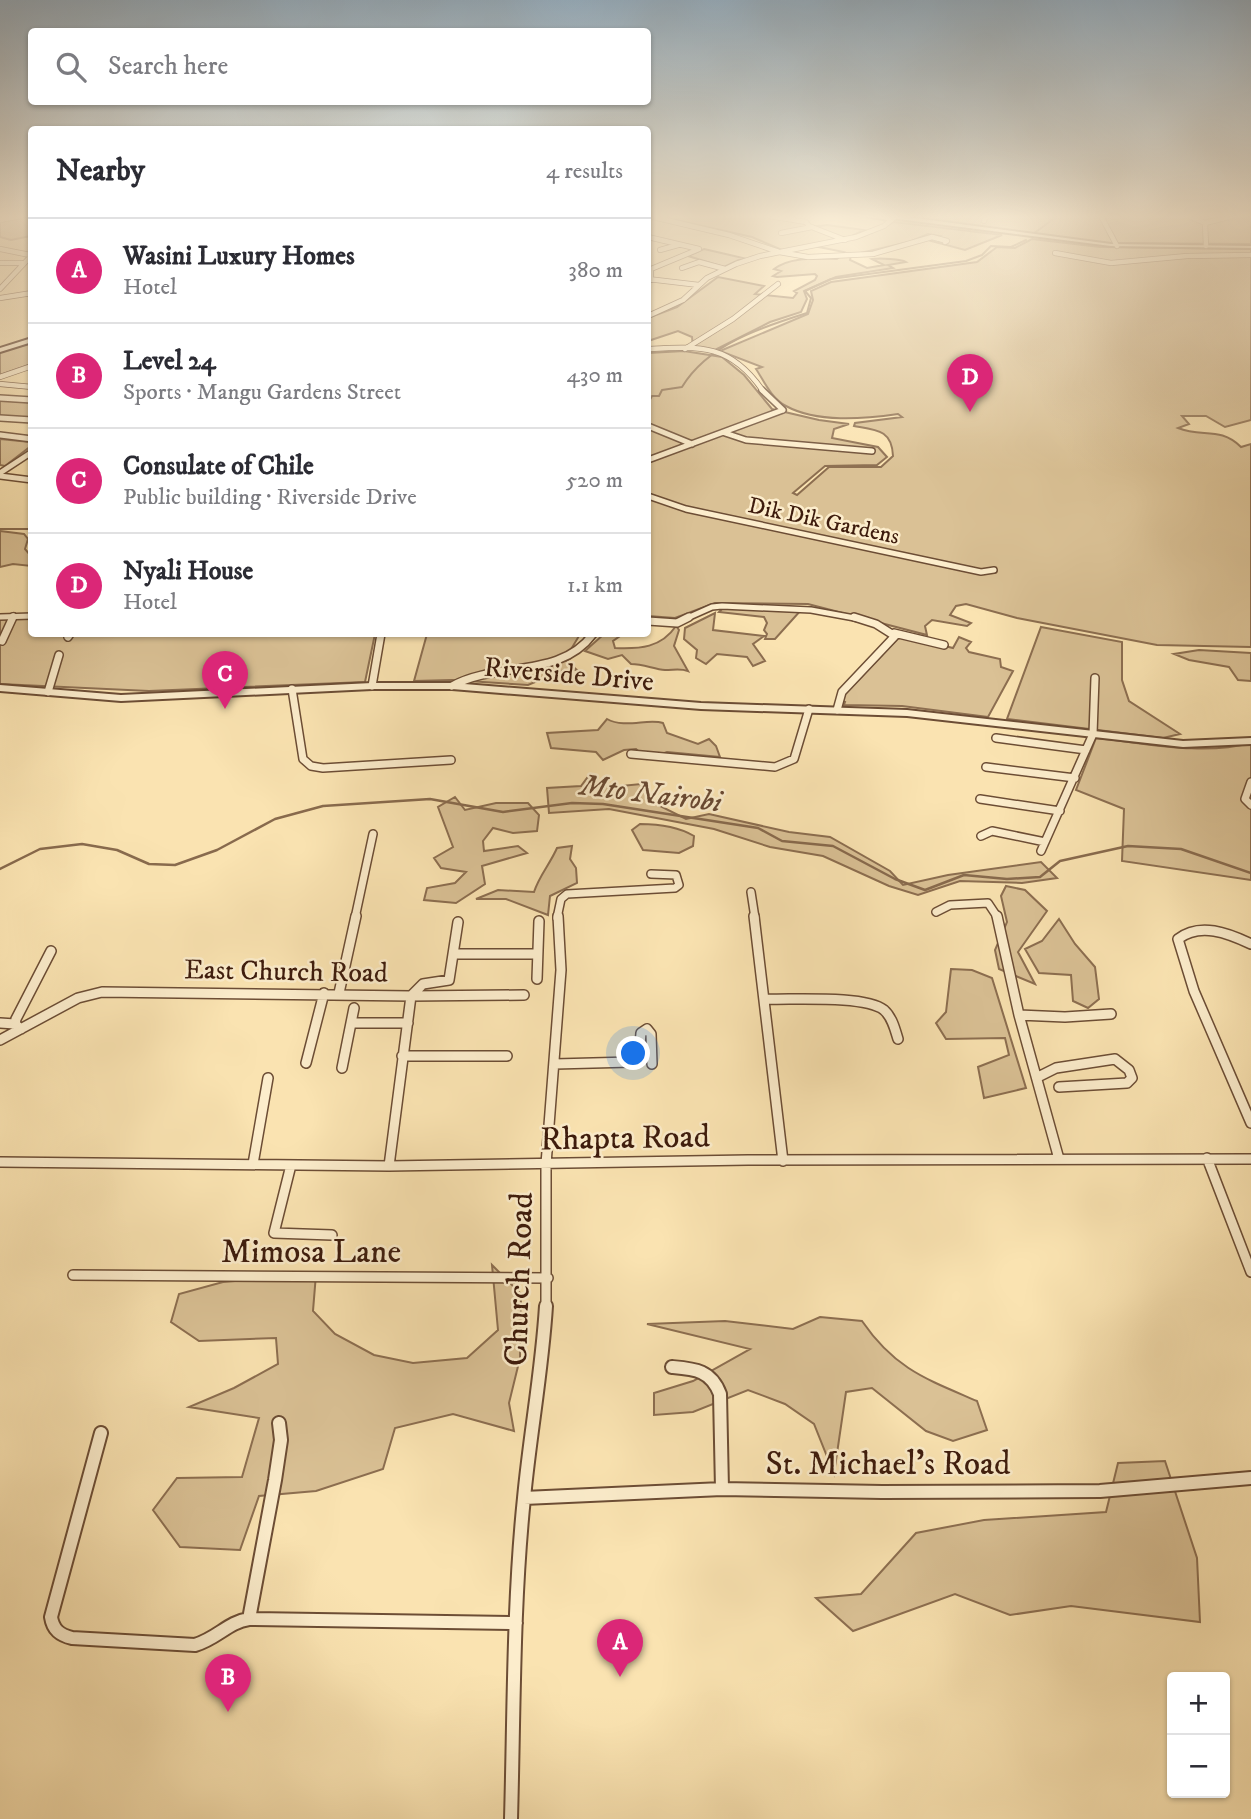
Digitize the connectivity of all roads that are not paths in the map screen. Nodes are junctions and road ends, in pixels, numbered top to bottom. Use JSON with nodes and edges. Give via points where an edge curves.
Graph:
{"nodes":[{"id":1,"x":681,"y":301,"type":"edge"},
{"id":2,"x":757,"y":301,"type":"edge"},
{"id":3,"x":651,"y":315,"type":"edge"},
{"id":4,"x":28,"y":341,"type":"edge"},
{"id":5,"x":651,"y":349,"type":"edge"},
{"id":6,"x":685,"y":349,"type":"junction"},
{"id":7,"x":0,"y":350,"type":"edge"},
{"id":8,"x":28,"y":367,"type":"edge"},
{"id":9,"x":0,"y":377,"type":"edge"},
{"id":10,"x":0,"y":384,"type":"edge"},
{"id":11,"x":28,"y":387,"type":"edge"},
{"id":12,"x":0,"y":398,"type":"edge"},
{"id":13,"x":28,"y":400,"type":"edge"},
{"id":14,"x":0,"y":418,"type":"edge"},
{"id":15,"x":28,"y":420,"type":"edge"},
{"id":16,"x":651,"y":427,"type":"edge"},
{"id":17,"x":725,"y":433,"type":"junction"},
{"id":18,"x":0,"y":435,"type":"edge"},
{"id":19,"x":28,"y":438,"type":"edge"},
{"id":20,"x":779,"y":442,"type":"junction"},
{"id":21,"x":692,"y":444,"type":"junction"},
{"id":22,"x":872,"y":452,"type":"dead end"},
{"id":23,"x":776,"y":454,"type":"dead end"},
{"id":24,"x":28,"y":455,"type":"edge"},
{"id":25,"x":651,"y":459,"type":"edge"},
{"id":26,"x":0,"y":475,"type":"edge"},
{"id":27,"x":28,"y":479,"type":"edge"},
{"id":28,"x":651,"y":497,"type":"edge"},
{"id":29,"x":655,"y":499,"type":"junction"},
{"id":30,"x":651,"y":501,"type":"edge"},
{"id":31,"x":993,"y":570,"type":"dead end"},
{"id":32,"x":14,"y":616,"type":"junction"},
{"id":33,"x":28,"y":616,"type":"edge"},
{"id":34,"x":0,"y":617,"type":"edge"},
{"id":35,"x":651,"y":621,"type":"edge"},
{"id":36,"x":894,"y":633,"type":"junction"},
{"id":37,"x":380,"y":637,"type":"edge"},
{"id":38,"x":591,"y":637,"type":"edge"},
{"id":39,"x":2,"y":641,"type":"dead end"},
{"id":40,"x":944,"y":645,"type":"dead end"},
{"id":41,"x":60,"y":655,"type":"dead end"},
{"id":42,"x":1096,"y":678,"type":"dead end"},
{"id":43,"x":372,"y":685,"type":"junction"},
{"id":44,"x":452,"y":686,"type":"junction"},
{"id":45,"x":0,"y":688,"type":"edge"},
{"id":46,"x":292,"y":689,"type":"junction"},
{"id":47,"x":48,"y":692,"type":"junction"},
{"id":48,"x":809,"y":709,"type":"junction"},
{"id":49,"x":837,"y":710,"type":"junction"},
{"id":50,"x":1093,"y":734,"type":"junction"},
{"id":51,"x":996,"y":738,"type":"dead end"},
{"id":52,"x":1251,"y":741,"type":"edge"},
{"id":53,"x":1086,"y":750,"type":"junction"},
{"id":54,"x":631,"y":754,"type":"dead end"},
{"id":55,"x":451,"y":760,"type":"dead end"},
{"id":56,"x":986,"y":768,"type":"dead end"},
{"id":57,"x":1075,"y":778,"type":"junction"},
{"id":58,"x":1251,"y":782,"type":"edge"},
{"id":59,"x":981,"y":799,"type":"dead end"},
{"id":60,"x":1251,"y":805,"type":"edge"},
{"id":61,"x":1060,"y":811,"type":"junction"},
{"id":62,"x":373,"y":834,"type":"dead end"},
{"id":63,"x":981,"y":836,"type":"dead end"},
{"id":64,"x":1045,"y":842,"type":"junction"},
{"id":65,"x":1041,"y":851,"type":"dead end"},
{"id":66,"x":651,"y":874,"type":"dead end"},
{"id":67,"x":751,"y":892,"type":"dead end"},
{"id":68,"x":936,"y":912,"type":"dead end"},
{"id":69,"x":539,"y":921,"type":"dead end"},
{"id":70,"x":458,"y":922,"type":"dead end"},
{"id":71,"x":1251,"y":944,"type":"edge"},
{"id":72,"x":51,"y":951,"type":"dead end"},
{"id":73,"x":453,"y":954,"type":"junction"},
{"id":74,"x":537,"y":954,"type":"junction"},
{"id":75,"x":537,"y":979,"type":"dead end"},
{"id":76,"x":324,"y":993,"type":"junction"},
{"id":77,"x":339,"y":993,"type":"junction"},
{"id":78,"x":411,"y":996,"type":"junction"},
{"id":79,"x":524,"y":996,"type":"dead end"},
{"id":80,"x":766,"y":999,"type":"junction"},
{"id":81,"x":354,"y":1008,"type":"dead end"},
{"id":82,"x":1111,"y":1014,"type":"dead end"},
{"id":83,"x":1019,"y":1015,"type":"junction"},
{"id":84,"x":0,"y":1023,"type":"edge"},
{"id":85,"x":408,"y":1023,"type":"junction"},
{"id":86,"x":351,"y":1024,"type":"junction"},
{"id":87,"x":18,"y":1026,"type":"junction"},
{"id":88,"x":898,"y":1039,"type":"dead end"},
{"id":89,"x":0,"y":1040,"type":"edge"},
{"id":90,"x":402,"y":1056,"type":"junction"},
{"id":91,"x":507,"y":1056,"type":"dead end"},
{"id":92,"x":306,"y":1063,"type":"dead end"},
{"id":93,"x":555,"y":1064,"type":"junction"},
{"id":94,"x":652,"y":1064,"type":"dead end"},
{"id":95,"x":342,"y":1068,"type":"dead end"},
{"id":96,"x":1038,"y":1077,"type":"junction"},
{"id":97,"x":268,"y":1079,"type":"dead end"},
{"id":98,"x":1059,"y":1087,"type":"dead end"},
{"id":99,"x":1251,"y":1123,"type":"edge"},
{"id":100,"x":1207,"y":1158,"type":"junction"},
{"id":101,"x":1059,"y":1159,"type":"junction"},
{"id":102,"x":1251,"y":1159,"type":"edge"},
{"id":103,"x":783,"y":1160,"type":"junction"},
{"id":104,"x":0,"y":1162,"type":"edge"},
{"id":105,"x":253,"y":1164,"type":"junction"},
{"id":106,"x":547,"y":1164,"type":"junction"},
{"id":107,"x":292,"y":1165,"type":"junction"},
{"id":108,"x":389,"y":1166,"type":"junction"},
{"id":109,"x":332,"y":1235,"type":"dead end"},
{"id":110,"x":1251,"y":1272,"type":"edge"},
{"id":111,"x":73,"y":1275,"type":"dead end"},
{"id":112,"x":548,"y":1278,"type":"junction"},
{"id":113,"x":671,"y":1367,"type":"dead end"},
{"id":114,"x":279,"y":1423,"type":"dead end"},
{"id":115,"x":101,"y":1433,"type":"dead end"},
{"id":116,"x":1251,"y":1478,"type":"edge"},
{"id":117,"x":722,"y":1489,"type":"junction"},
{"id":118,"x":524,"y":1498,"type":"junction"},
{"id":119,"x":249,"y":1619,"type":"junction"},
{"id":120,"x":516,"y":1623,"type":"junction"},
{"id":121,"x":511,"y":1819,"type":"edge"}],
"edges":[{"from":1,"to":3,"type":"street"},
{"from":2,"to":6,"type":"street"},
{"from":4,"to":7,"type":"main road"},
{"from":5,"to":6,"type":"street"},
{"from":6,"to":17,"type":"street","via":[[742,364],[766,397],[783,410]]},
{"from":8,"to":9,"type":"street"},
{"from":10,"to":11,"type":"street"},
{"from":12,"to":13,"type":"street"},
{"from":14,"to":15,"type":"street"},
{"from":16,"to":21,"type":"street"},
{"from":17,"to":20,"type":"street"},
{"from":17,"to":21,"type":"street"},
{"from":18,"to":19,"type":"street"},
{"from":20,"to":22,"type":"street"},
{"from":20,"to":23,"type":"street"},
{"from":21,"to":25,"type":"street"},
{"from":24,"to":26,"type":"street"},
{"from":26,"to":27,"type":"street"},
{"from":28,"to":29,"type":"street","name":"Dik Dik Gardens"},
{"from":29,"to":30,"type":"street"},
{"from":29,"to":31,"type":"street","name":"Dik Dik Gardens","via":[[981,572]]},
{"from":32,"to":33,"type":"street"},
{"from":32,"to":34,"type":"street"},
{"from":32,"to":39,"type":"street"},
{"from":35,"to":36,"type":"street","via":[[677,622],[722,606],[796,607]]},
{"from":36,"to":40,"type":"street"},
{"from":36,"to":49,"type":"street","via":[[842,692]]},
{"from":37,"to":43,"type":"street"},
{"from":38,"to":44,"type":"street","via":[[553,662],[466,678]]},
{"from":41,"to":47,"type":"street"},
{"from":42,"to":50,"type":"street"},
{"from":43,"to":44,"type":"street","name":"Riverside Drive"},
{"from":43,"to":46,"type":"street","name":"Riverside Drive"},
{"from":44,"to":48,"type":"street","name":"Riverside Drive","via":[[701,706]]},
{"from":45,"to":47,"type":"street","name":"Riverside Drive"},
{"from":46,"to":47,"type":"street","name":"Riverside Drive","via":[[121,698]]},
{"from":46,"to":55,"type":"street","via":[[303,758],[311,766]]},
{"from":48,"to":49,"type":"street","name":"Riverside Drive"},
{"from":48,"to":54,"type":"street","via":[[794,759],[775,767]]},
{"from":49,"to":50,"type":"street","name":"Riverside Drive","via":[[983,720]]},
{"from":50,"to":52,"type":"street","name":"Riverside Drive","via":[[1183,744]]},
{"from":50,"to":53,"type":"street"},
{"from":51,"to":53,"type":"street"},
{"from":53,"to":57,"type":"street"},
{"from":56,"to":57,"type":"street"},
{"from":57,"to":61,"type":"street"},
{"from":58,"to":60,"type":"street","via":[[1245,799]]},
{"from":59,"to":61,"type":"street"},
{"from":61,"to":64,"type":"street"},
{"from":62,"to":77,"type":"street"},
{"from":63,"to":64,"type":"street","via":[[992,831]]},
{"from":64,"to":65,"type":"street"},
{"from":66,"to":93,"type":"street","name":"Church Road","via":[[676,875],[679,885],[578,891],[561,899]]},
{"from":67,"to":80,"type":"street"},
{"from":68,"to":83,"type":"street","via":[[950,905],[988,903],[997,914]]},
{"from":69,"to":74,"type":"street"},
{"from":70,"to":73,"type":"street"},
{"from":71,"to":99,"type":"street","via":[[1227,933],[1202,930],[1178,940],[1194,991]]},
{"from":72,"to":87,"type":"street"},
{"from":73,"to":74,"type":"street"},
{"from":73,"to":78,"type":"street","via":[[448,981],[423,984]]},
{"from":74,"to":75,"type":"street"},
{"from":76,"to":77,"type":"street","name":"East Church Road"},
{"from":76,"to":87,"type":"street","name":"East Church Road","via":[[102,992]]},
{"from":76,"to":92,"type":"street"},
{"from":77,"to":78,"type":"street","name":"East Church Road"},
{"from":78,"to":79,"type":"street"},
{"from":78,"to":85,"type":"street","name":"East Church Road"},
{"from":80,"to":88,"type":"street","via":[[878,1006],[890,1018]]},
{"from":80,"to":103,"type":"street"},
{"from":81,"to":86,"type":"street"},
{"from":82,"to":83,"type":"street"},
{"from":83,"to":96,"type":"street"},
{"from":84,"to":87,"type":"street"},
{"from":85,"to":86,"type":"street"},
{"from":85,"to":90,"type":"street","name":"East Church Road"},
{"from":86,"to":95,"type":"street"},
{"from":87,"to":89,"type":"street","name":"East Church Road"},
{"from":90,"to":91,"type":"street"},
{"from":90,"to":108,"type":"street","name":"East Church Road"},
{"from":93,"to":94,"type":"street","via":[[631,1062],[639,1057],[641,1033],[647,1029],[652,1034]]},
{"from":93,"to":106,"type":"street","name":"Church Road"},
{"from":96,"to":98,"type":"street","via":[[1056,1068],[1115,1059],[1132,1078],[1127,1083]]},
{"from":96,"to":101,"type":"street"},
{"from":97,"to":105,"type":"street"},
{"from":100,"to":101,"type":"street","name":"Rhapta Road"},
{"from":100,"to":102,"type":"street","name":"Rhapta Road"},
{"from":100,"to":110,"type":"street"},
{"from":101,"to":103,"type":"street","name":"Rhapta Road"},
{"from":103,"to":106,"type":"street","name":"Rhapta Road"},
{"from":104,"to":105,"type":"street","name":"Rhapta Road"},
{"from":105,"to":107,"type":"street","name":"Rhapta Road"},
{"from":106,"to":108,"type":"street","name":"Rhapta Road"},
{"from":106,"to":112,"type":"street","name":"Church Road"},
{"from":107,"to":108,"type":"street","name":"Rhapta Road"},
{"from":107,"to":109,"type":"street","via":[[274,1233]]},
{"from":111,"to":112,"type":"street","name":"Mimosa Lane"},
{"from":112,"to":118,"type":"street","name":"Church Road","via":[[543,1358]]},
{"from":113,"to":117,"type":"street","via":[[705,1372],[718,1386]]},
{"from":114,"to":119,"type":"street","via":[[275,1480]]},
{"from":115,"to":119,"type":"street","via":[[52,1626],[72,1639],[195,1645]]},
{"from":116,"to":117,"type":"street","name":"St. Michael's Road","via":[[1100,1491]]},
{"from":117,"to":118,"type":"street","name":"St. Michael's Road"},
{"from":118,"to":120,"type":"street","name":"Church Road"},
{"from":119,"to":120,"type":"street"},
{"from":120,"to":121,"type":"street","name":"Church Road"}]}
